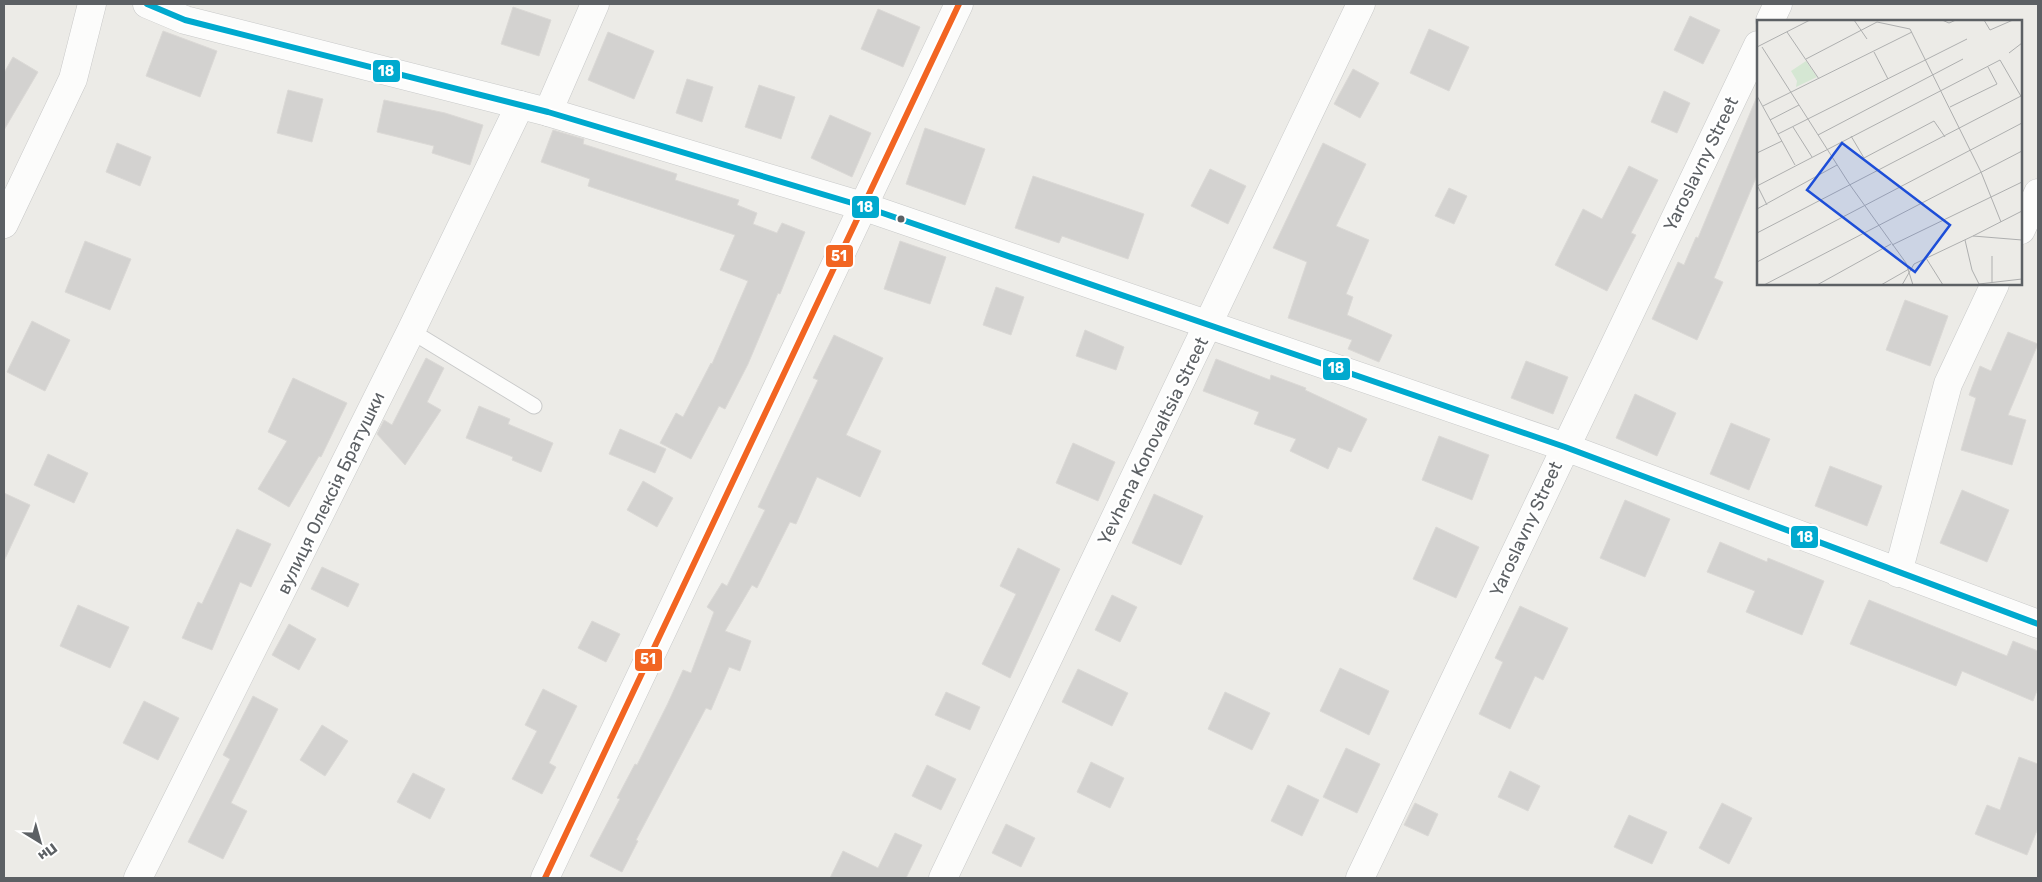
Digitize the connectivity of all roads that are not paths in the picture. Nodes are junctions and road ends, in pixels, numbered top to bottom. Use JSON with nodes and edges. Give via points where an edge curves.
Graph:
{"nodes":[{"id":1,"x":92,"y":4,"type":"edge"},
{"id":2,"x":147,"y":4,"type":"edge"},
{"id":3,"x":595,"y":4,"type":"edge"},
{"id":4,"x":959,"y":4,"type":"edge"},
{"id":5,"x":1361,"y":4,"type":"edge"},
{"id":6,"x":1778,"y":4,"type":"edge"},
{"id":7,"x":1770,"y":20,"type":"edge"},
{"id":8,"x":1757,"y":47,"type":"edge"},
{"id":9,"x":520,"y":105,"type":"junction"},
{"id":10,"x":548,"y":112,"type":"junction"},
{"id":11,"x":2038,"y":193,"type":"edge"},
{"id":12,"x":862,"y":206,"type":"junction"},
{"id":13,"x":4,"y":224,"type":"edge"},
{"id":14,"x":2022,"y":228,"type":"edge"},
{"id":15,"x":1995,"y":285,"type":"edge"},
{"id":16,"x":1209,"y":324,"type":"junction"},
{"id":17,"x":411,"y":331,"type":"junction"},
{"id":18,"x":534,"y":406,"type":"dead end"},
{"id":19,"x":1565,"y":447,"type":"junction"},
{"id":20,"x":1898,"y":573,"type":"junction"},
{"id":21,"x":2038,"y":624,"type":"edge"},
{"id":22,"x":138,"y":878,"type":"edge"},
{"id":23,"x":545,"y":878,"type":"edge"},
{"id":24,"x":943,"y":878,"type":"edge"},
{"id":25,"x":1360,"y":878,"type":"edge"}],
"edges":[{"from":1,"to":13,"type":"street","via":[[73,79]]},
{"from":2,"to":9,"type":"street","via":[[185,20]]},
{"from":3,"to":10,"type":"street"},
{"from":4,"to":12,"type":"street"},
{"from":5,"to":16,"type":"street","name":"Yevhena Konovaltsia Street"},
{"from":6,"to":7,"type":"street"},
{"from":8,"to":19,"type":"street","name":"Yaroslavny Street"},
{"from":9,"to":10,"type":"street"},
{"from":9,"to":17,"type":"street","name":"вулиця Олексія Братушки"},
{"from":10,"to":12,"type":"street"},
{"from":11,"to":14,"type":"street"},
{"from":12,"to":16,"type":"street"},
{"from":12,"to":23,"type":"street"},
{"from":15,"to":20,"type":"street","via":[[1948,384]]},
{"from":16,"to":19,"type":"street"},
{"from":16,"to":24,"type":"street","name":"Yevhena Konovaltsia Street"},
{"from":17,"to":18,"type":"lane"},
{"from":17,"to":22,"type":"street","name":"вулиця Олексія Братушки"},
{"from":19,"to":20,"type":"street"},
{"from":19,"to":25,"type":"street","name":"Yaroslavny Street"},
{"from":20,"to":21,"type":"street"}]}
